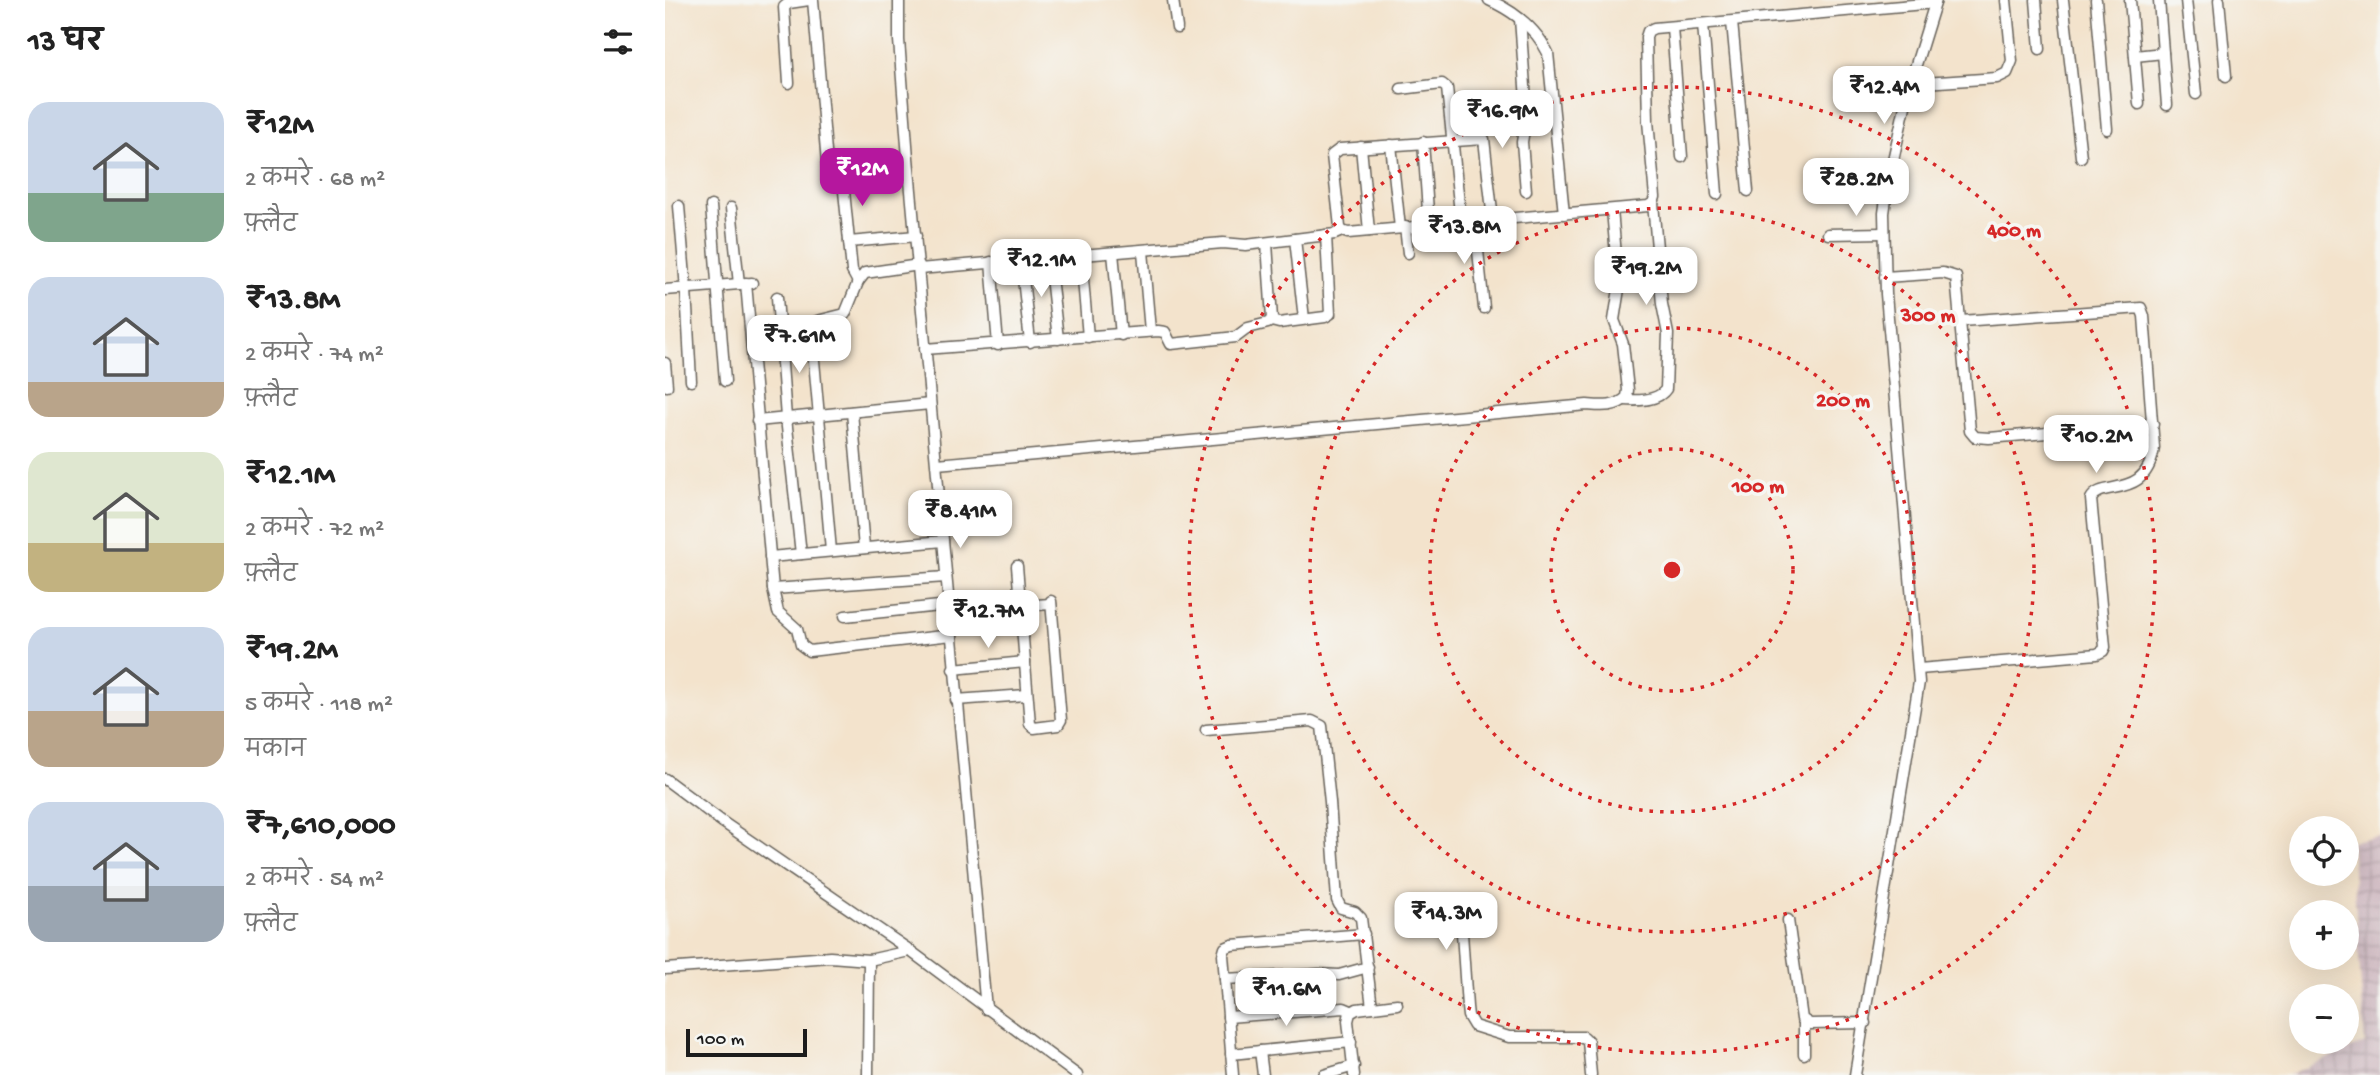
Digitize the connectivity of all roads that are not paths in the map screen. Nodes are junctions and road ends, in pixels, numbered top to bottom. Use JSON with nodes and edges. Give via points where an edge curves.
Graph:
{"nodes":[{"id":1,"x":811,"y":0,"type":"edge"},
{"id":2,"x":899,"y":0,"type":"edge"},
{"id":3,"x":1173,"y":0,"type":"edge"},
{"id":4,"x":1489,"y":0,"type":"edge"},
{"id":5,"x":2006,"y":0,"type":"edge"},
{"id":6,"x":2036,"y":0,"type":"edge"},
{"id":7,"x":2063,"y":0,"type":"edge"},
{"id":8,"x":2096,"y":0,"type":"edge"},
{"id":9,"x":2130,"y":0,"type":"edge"},
{"id":10,"x":2159,"y":0,"type":"edge"},
{"id":11,"x":2186,"y":0,"type":"edge"},
{"id":12,"x":2219,"y":0,"type":"edge"},
{"id":13,"x":1936,"y":2,"type":"edge"},
{"id":14,"x":1520,"y":19,"type":"junction"},
{"id":15,"x":1732,"y":22,"type":"junction"},
{"id":16,"x":1703,"y":24,"type":"junction"},
{"id":17,"x":1672,"y":27,"type":"junction"},
{"id":18,"x":1177,"y":28,"type":"dead end"},
{"id":19,"x":2040,"y":49,"type":"dead end"},
{"id":20,"x":2163,"y":53,"type":"junction"},
{"id":21,"x":2135,"y":56,"type":"junction"},
{"id":22,"x":2226,"y":76,"type":"dead end"},
{"id":23,"x":789,"y":83,"type":"dead end"},
{"id":24,"x":1910,"y":85,"type":"junction"},
{"id":25,"x":1401,"y":89,"type":"dead end"},
{"id":26,"x":2196,"y":94,"type":"dead end"},
{"id":27,"x":2139,"y":104,"type":"dead end"},
{"id":28,"x":2167,"y":106,"type":"dead end"},
{"id":29,"x":2107,"y":128,"type":"dead end"},
{"id":30,"x":1453,"y":140,"type":"junction"},
{"id":31,"x":1423,"y":142,"type":"junction"},
{"id":32,"x":1391,"y":145,"type":"junction"},
{"id":33,"x":1361,"y":147,"type":"junction"},
{"id":34,"x":1682,"y":157,"type":"dead end"},
{"id":35,"x":2081,"y":157,"type":"dead end"},
{"id":36,"x":1526,"y":191,"type":"dead end"},
{"id":37,"x":1748,"y":191,"type":"dead end"},
{"id":38,"x":1717,"y":194,"type":"dead end"},
{"id":39,"x":1653,"y":203,"type":"junction"},
{"id":40,"x":679,"y":206,"type":"dead end"},
{"id":41,"x":711,"y":206,"type":"dead end"},
{"id":42,"x":731,"y":208,"type":"dead end"},
{"id":43,"x":1612,"y":210,"type":"junction"},
{"id":44,"x":1564,"y":214,"type":"junction"},
{"id":45,"x":1493,"y":220,"type":"junction"},
{"id":46,"x":1475,"y":222,"type":"junction"},
{"id":47,"x":1461,"y":223,"type":"junction"},
{"id":48,"x":1429,"y":225,"type":"junction"},
{"id":49,"x":1402,"y":227,"type":"junction"},
{"id":50,"x":1342,"y":231,"type":"junction"},
{"id":51,"x":1369,"y":231,"type":"junction"},
{"id":52,"x":1884,"y":233,"type":"junction"},
{"id":53,"x":1828,"y":234,"type":"dead end"},
{"id":54,"x":1326,"y":235,"type":"junction"},
{"id":55,"x":916,"y":236,"type":"junction"},
{"id":56,"x":1295,"y":239,"type":"junction"},
{"id":57,"x":849,"y":242,"type":"junction"},
{"id":58,"x":1267,"y":243,"type":"junction"},
{"id":59,"x":1143,"y":251,"type":"junction"},
{"id":60,"x":1113,"y":253,"type":"junction"},
{"id":61,"x":1408,"y":253,"type":"dead end"},
{"id":62,"x":1081,"y":256,"type":"junction"},
{"id":63,"x":1049,"y":259,"type":"junction"},
{"id":64,"x":1021,"y":261,"type":"junction"},
{"id":65,"x":991,"y":262,"type":"junction"},
{"id":66,"x":919,"y":267,"type":"junction"},
{"id":67,"x":1885,"y":277,"type":"junction"},
{"id":68,"x":858,"y":282,"type":"junction"},
{"id":69,"x":745,"y":283,"type":"junction"},
{"id":70,"x":716,"y":286,"type":"junction"},
{"id":71,"x":687,"y":289,"type":"junction"},
{"id":72,"x":665,"y":290,"type":"edge"},
{"id":73,"x":777,"y":297,"type":"dead end"},
{"id":74,"x":1484,"y":308,"type":"dead end"},
{"id":75,"x":1304,"y":319,"type":"junction"},
{"id":76,"x":1271,"y":321,"type":"junction"},
{"id":77,"x":1961,"y":321,"type":"junction"},
{"id":78,"x":1150,"y":331,"type":"junction"},
{"id":79,"x":1121,"y":335,"type":"junction"},
{"id":80,"x":1088,"y":337,"type":"junction"},
{"id":81,"x":1058,"y":339,"type":"junction"},
{"id":82,"x":1030,"y":341,"type":"junction"},
{"id":83,"x":998,"y":345,"type":"junction"},
{"id":84,"x":925,"y":349,"type":"junction"},
{"id":85,"x":665,"y":363,"type":"edge"},
{"id":86,"x":691,"y":381,"type":"dead end"},
{"id":87,"x":725,"y":381,"type":"dead end"},
{"id":88,"x":667,"y":386,"type":"dead end"},
{"id":89,"x":1625,"y":400,"type":"junction"},
{"id":90,"x":930,"y":404,"type":"junction"},
{"id":91,"x":852,"y":412,"type":"junction"},
{"id":92,"x":818,"y":415,"type":"junction"},
{"id":93,"x":786,"y":418,"type":"junction"},
{"id":94,"x":757,"y":421,"type":"junction"},
{"id":95,"x":2153,"y":424,"type":"junction"},
{"id":96,"x":937,"y":464,"type":"junction"},
{"id":97,"x":943,"y":541,"type":"junction"},
{"id":98,"x":863,"y":548,"type":"junction"},
{"id":99,"x":831,"y":551,"type":"junction"},
{"id":100,"x":801,"y":554,"type":"junction"},
{"id":101,"x":770,"y":557,"type":"junction"},
{"id":102,"x":1017,"y":566,"type":"dead end"},
{"id":103,"x":947,"y":577,"type":"junction"},
{"id":104,"x":773,"y":589,"type":"junction"},
{"id":105,"x":949,"y":605,"type":"junction"},
{"id":106,"x":1020,"y":606,"type":"junction"},
{"id":107,"x":845,"y":616,"type":"dead end"},
{"id":108,"x":952,"y":635,"type":"junction"},
{"id":109,"x":1025,"y":663,"type":"junction"},
{"id":110,"x":953,"y":669,"type":"junction"},
{"id":111,"x":1919,"y":669,"type":"junction"},
{"id":112,"x":1027,"y":695,"type":"junction"},
{"id":113,"x":956,"y":700,"type":"junction"},
{"id":114,"x":1206,"y":730,"type":"dead end"},
{"id":115,"x":665,"y":779,"type":"edge"},
{"id":116,"x":1460,"y":903,"type":"dead end"},
{"id":117,"x":1788,"y":920,"type":"dead end"},
{"id":118,"x":1364,"y":934,"type":"junction"},
{"id":119,"x":909,"y":951,"type":"junction"},
{"id":120,"x":869,"y":960,"type":"junction"},
{"id":121,"x":1368,"y":967,"type":"junction"},
{"id":122,"x":665,"y":969,"type":"edge"},
{"id":123,"x":1225,"y":979,"type":"junction"},
{"id":124,"x":1397,"y":1004,"type":"dead end"},
{"id":125,"x":1372,"y":1007,"type":"junction"},
{"id":126,"x":986,"y":1009,"type":"junction"},
{"id":127,"x":1351,"y":1011,"type":"junction"},
{"id":128,"x":1229,"y":1017,"type":"junction"},
{"id":129,"x":1804,"y":1021,"type":"junction"},
{"id":130,"x":1865,"y":1023,"type":"junction"},
{"id":131,"x":1351,"y":1042,"type":"junction"},
{"id":132,"x":1260,"y":1051,"type":"junction"},
{"id":133,"x":1231,"y":1054,"type":"junction"},
{"id":134,"x":1804,"y":1054,"type":"dead end"},
{"id":135,"x":1354,"y":1071,"type":"edge"},
{"id":136,"x":1326,"y":1074,"type":"edge"},
{"id":137,"x":869,"y":1075,"type":"edge"},
{"id":138,"x":1077,"y":1075,"type":"edge"},
{"id":139,"x":1233,"y":1075,"type":"edge"},
{"id":140,"x":1263,"y":1075,"type":"edge"},
{"id":141,"x":1591,"y":1075,"type":"edge"},
{"id":142,"x":1855,"y":1075,"type":"edge"}],
"edges":[{"from":1,"to":23,"type":"street","via":[[784,7]]},
{"from":1,"to":57,"type":"street","via":[[827,173],[829,178],[843,181]]},
{"from":2,"to":55,"type":"street"},
{"from":3,"to":18,"type":"street"},
{"from":4,"to":14,"type":"street"},
{"from":5,"to":24,"type":"street","via":[[2012,61],[2007,73],[1997,78]]},
{"from":6,"to":19,"type":"street"},
{"from":7,"to":35,"type":"street"},
{"from":8,"to":29,"type":"street"},
{"from":9,"to":21,"type":"street"},
{"from":10,"to":20,"type":"street"},
{"from":11,"to":26,"type":"street"},
{"from":12,"to":22,"type":"street"},
{"from":13,"to":15,"type":"street"},
{"from":13,"to":24,"type":"street"},
{"from":14,"to":36,"type":"street","via":[[1527,113],[1522,142]]},
{"from":14,"to":44,"type":"street","via":[[1550,58]]},
{"from":15,"to":16,"type":"street"},
{"from":15,"to":37,"type":"street"},
{"from":16,"to":17,"type":"street"},
{"from":16,"to":38,"type":"street"},
{"from":17,"to":34,"type":"street"},
{"from":17,"to":39,"type":"street","via":[[1650,29],[1646,37]]},
{"from":20,"to":21,"type":"street"},
{"from":20,"to":28,"type":"street"},
{"from":21,"to":27,"type":"street"},
{"from":24,"to":52,"type":"street","via":[[1886,199]]},
{"from":25,"to":30,"type":"street","via":[[1445,85]]},
{"from":30,"to":31,"type":"street"},
{"from":30,"to":45,"type":"street","via":[[1484,138]]},
{"from":30,"to":47,"type":"street"},
{"from":31,"to":32,"type":"street"},
{"from":31,"to":48,"type":"street"},
{"from":32,"to":33,"type":"street"},
{"from":32,"to":49,"type":"street"},
{"from":33,"to":50,"type":"street","via":[[1340,149],[1332,155]]},
{"from":33,"to":51,"type":"street"},
{"from":39,"to":43,"type":"street"},
{"from":39,"to":89,"type":"street","via":[[1668,334],[1666,389],[1656,398]]},
{"from":40,"to":71,"type":"street"},
{"from":41,"to":70,"type":"street"},
{"from":42,"to":69,"type":"street"},
{"from":43,"to":44,"type":"street"},
{"from":43,"to":89,"type":"street","via":[[1619,289],[1614,320],[1624,350]]},
{"from":44,"to":45,"type":"street"},
{"from":45,"to":46,"type":"street"},
{"from":46,"to":47,"type":"street"},
{"from":46,"to":74,"type":"street"},
{"from":47,"to":48,"type":"street"},
{"from":48,"to":49,"type":"street"},
{"from":49,"to":51,"type":"street"},
{"from":49,"to":61,"type":"street"},
{"from":50,"to":51,"type":"street"},
{"from":50,"to":54,"type":"street"},
{"from":52,"to":53,"type":"street"},
{"from":52,"to":67,"type":"street"},
{"from":54,"to":56,"type":"street"},
{"from":54,"to":75,"type":"street","via":[[1330,312],[1325,317]]},
{"from":55,"to":57,"type":"street"},
{"from":55,"to":66,"type":"street"},
{"from":56,"to":58,"type":"street"},
{"from":56,"to":75,"type":"street"},
{"from":57,"to":68,"type":"street"},
{"from":58,"to":59,"type":"street"},
{"from":58,"to":76,"type":"street"},
{"from":59,"to":60,"type":"street"},
{"from":59,"to":78,"type":"street"},
{"from":60,"to":62,"type":"street"},
{"from":60,"to":79,"type":"street"},
{"from":62,"to":63,"type":"street"},
{"from":62,"to":80,"type":"street"},
{"from":63,"to":64,"type":"street"},
{"from":63,"to":81,"type":"street"},
{"from":64,"to":65,"type":"street"},
{"from":64,"to":82,"type":"street"},
{"from":65,"to":66,"type":"street"},
{"from":65,"to":83,"type":"street"},
{"from":66,"to":68,"type":"street","via":[[869,271]]},
{"from":66,"to":84,"type":"street"},
{"from":67,"to":77,"type":"street","via":[[1952,274],[1958,282]]},
{"from":67,"to":111,"type":"street"},
{"from":68,"to":92,"type":"street","via":[[845,314],[811,327]]},
{"from":69,"to":70,"type":"street"},
{"from":69,"to":94,"type":"street"},
{"from":70,"to":71,"type":"street"},
{"from":70,"to":87,"type":"street"},
{"from":71,"to":72,"type":"street"},
{"from":71,"to":86,"type":"street"},
{"from":73,"to":93,"type":"street"},
{"from":75,"to":76,"type":"street"},
{"from":76,"to":78,"type":"street","via":[[1236,337],[1202,342],[1171,344],[1165,332]]},
{"from":77,"to":95,"type":"street","via":[[1970,431],[1975,437]]},
{"from":77,"to":95,"type":"street","via":[[2141,308]]},
{"from":78,"to":79,"type":"street"},
{"from":79,"to":80,"type":"street"},
{"from":80,"to":81,"type":"street"},
{"from":81,"to":82,"type":"street"},
{"from":82,"to":83,"type":"street"},
{"from":83,"to":84,"type":"street"},
{"from":84,"to":90,"type":"street"},
{"from":85,"to":88,"type":"street"},
{"from":89,"to":96,"type":"street","via":[[1604,407],[1403,420]]},
{"from":90,"to":91,"type":"street"},
{"from":90,"to":96,"type":"street"},
{"from":91,"to":92,"type":"street"},
{"from":91,"to":98,"type":"street"},
{"from":92,"to":93,"type":"street"},
{"from":92,"to":99,"type":"street"},
{"from":93,"to":94,"type":"street"},
{"from":93,"to":100,"type":"street"},
{"from":94,"to":101,"type":"street"},
{"from":95,"to":111,"type":"street","via":[[2153,453],[2143,473],[2131,484],[2097,491],[2091,499],[2103,651]]},
{"from":96,"to":97,"type":"street"},
{"from":97,"to":98,"type":"street"},
{"from":97,"to":103,"type":"street"},
{"from":98,"to":99,"type":"street"},
{"from":99,"to":100,"type":"street"},
{"from":100,"to":101,"type":"street"},
{"from":101,"to":104,"type":"street"},
{"from":102,"to":106,"type":"street"},
{"from":103,"to":104,"type":"street"},
{"from":103,"to":105,"type":"street"},
{"from":104,"to":108,"type":"street","via":[[780,615],[797,629],[801,645],[809,651]]},
{"from":105,"to":107,"type":"street"},
{"from":105,"to":108,"type":"street"},
{"from":106,"to":109,"type":"street"},
{"from":106,"to":112,"type":"street","via":[[1051,603],[1060,723],[1031,726]]},
{"from":108,"to":110,"type":"street"},
{"from":109,"to":110,"type":"street"},
{"from":109,"to":112,"type":"street"},
{"from":110,"to":113,"type":"street"},
{"from":111,"to":130,"type":"street"},
{"from":112,"to":113,"type":"street"},
{"from":113,"to":126,"type":"street"},
{"from":114,"to":118,"type":"street","via":[[1312,721],[1322,726],[1338,903],[1359,915]]},
{"from":115,"to":119,"type":"street"},
{"from":116,"to":141,"type":"street","via":[[1472,1023],[1512,1038],[1584,1037]]},
{"from":117,"to":129,"type":"street"},
{"from":118,"to":121,"type":"street"},
{"from":118,"to":123,"type":"street","via":[[1229,945],[1223,950]]},
{"from":119,"to":120,"type":"street"},
{"from":119,"to":126,"type":"street"},
{"from":120,"to":122,"type":"street","via":[[830,957]]},
{"from":120,"to":137,"type":"street"},
{"from":121,"to":123,"type":"street","via":[[1339,975]]},
{"from":121,"to":125,"type":"street"},
{"from":123,"to":128,"type":"street"},
{"from":124,"to":125,"type":"street"},
{"from":125,"to":127,"type":"street"},
{"from":126,"to":138,"type":"street"},
{"from":127,"to":128,"type":"street"},
{"from":127,"to":131,"type":"street"},
{"from":128,"to":133,"type":"street"},
{"from":129,"to":130,"type":"street"},
{"from":129,"to":134,"type":"street"},
{"from":130,"to":142,"type":"street"},
{"from":131,"to":132,"type":"street"},
{"from":131,"to":135,"type":"street"},
{"from":132,"to":133,"type":"street"},
{"from":132,"to":140,"type":"street"},
{"from":133,"to":139,"type":"street"},
{"from":135,"to":136,"type":"street"}]}
